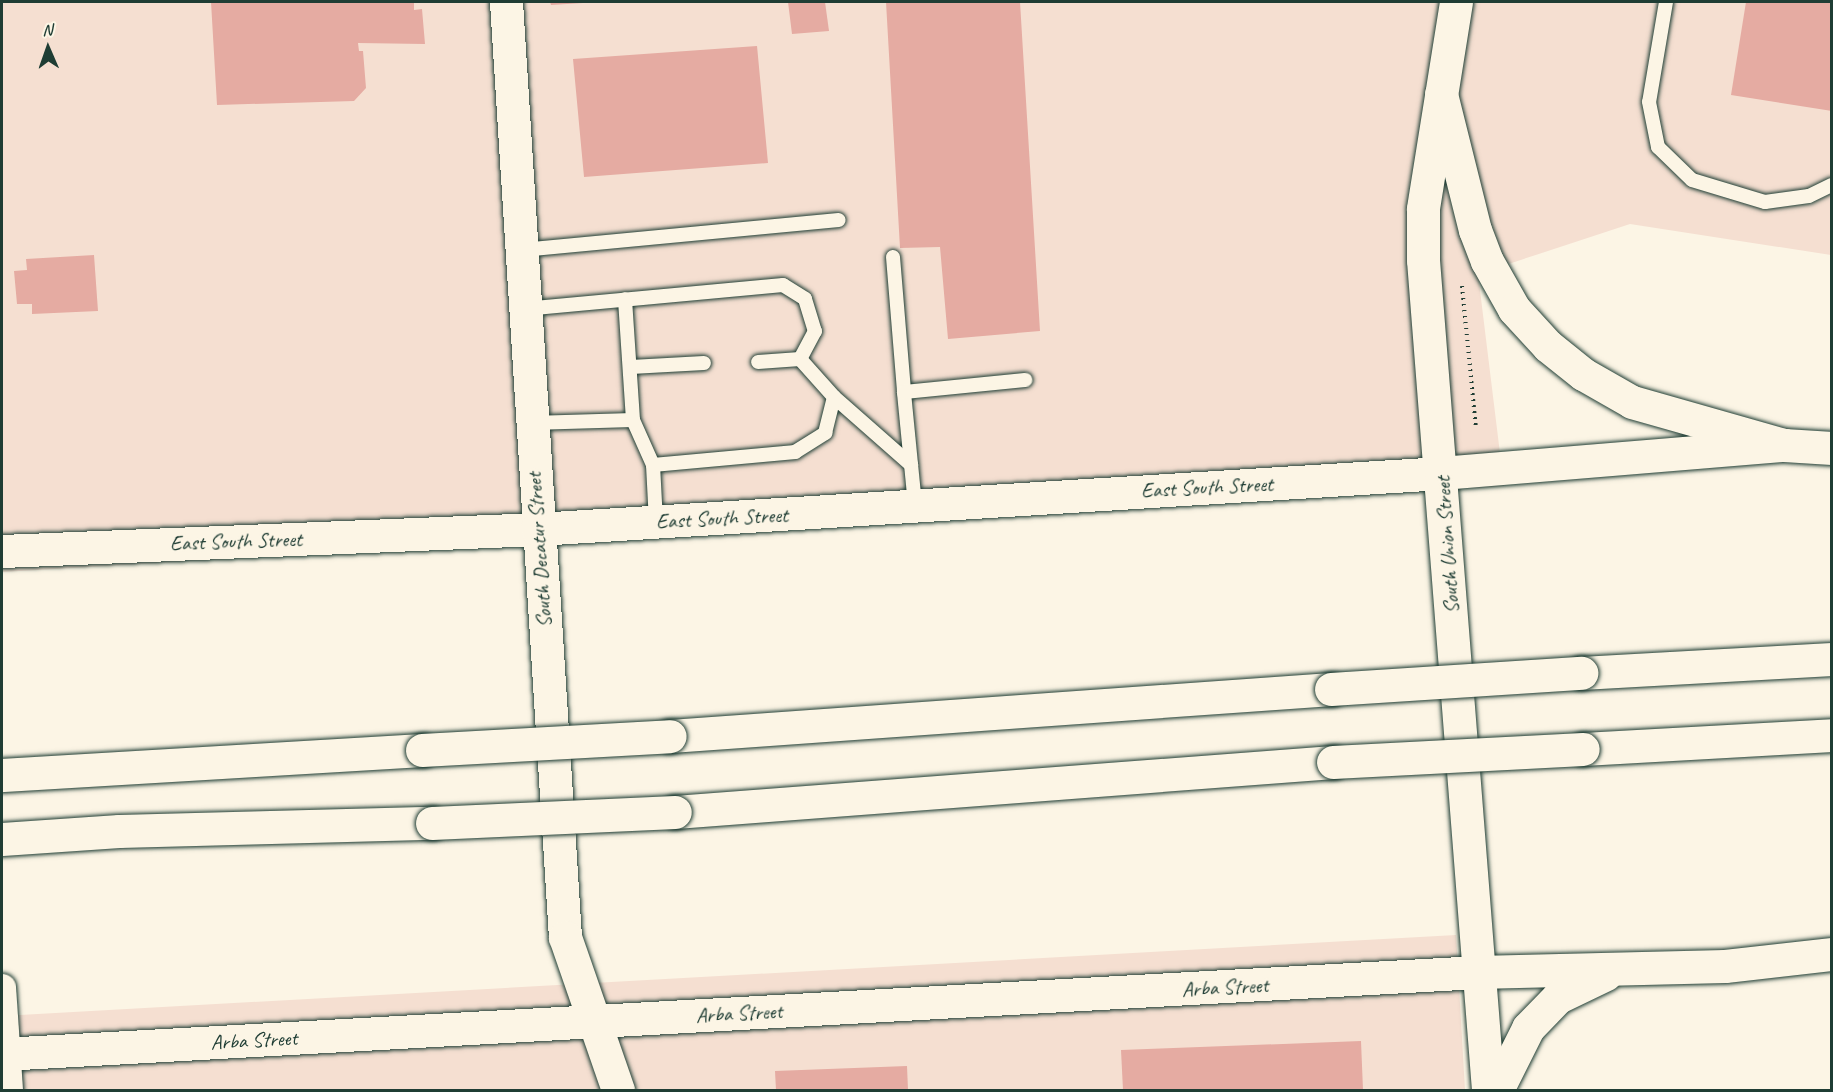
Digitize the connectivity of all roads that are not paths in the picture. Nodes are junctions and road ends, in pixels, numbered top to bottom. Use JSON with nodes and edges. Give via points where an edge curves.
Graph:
{"nodes":[{"id":1,"x":506,"y":2,"type":"edge"},
{"id":2,"x":1456,"y":2,"type":"edge"},
{"id":3,"x":1666,"y":2,"type":"edge"},
{"id":4,"x":1441,"y":94,"type":"junction"},
{"id":5,"x":1832,"y":185,"type":"edge"},
{"id":6,"x":839,"y":219,"type":"dead end"},
{"id":7,"x":521,"y":250,"type":"junction"},
{"id":8,"x":892,"y":257,"type":"dead end"},
{"id":9,"x":625,"y":299,"type":"junction"},
{"id":10,"x":524,"y":309,"type":"junction"},
{"id":11,"x":800,"y":359,"type":"junction"},
{"id":12,"x":758,"y":362,"type":"dead end"},
{"id":13,"x":704,"y":363,"type":"dead end"},
{"id":14,"x":631,"y":367,"type":"junction"},
{"id":15,"x":1024,"y":380,"type":"dead end"},
{"id":16,"x":904,"y":392,"type":"junction"},
{"id":17,"x":834,"y":397,"type":"junction"},
{"id":18,"x":633,"y":420,"type":"junction"},
{"id":19,"x":531,"y":423,"type":"junction"},
{"id":20,"x":1784,"y":444,"type":"junction"},
{"id":21,"x":1832,"y":448,"type":"edge"},
{"id":22,"x":653,"y":465,"type":"junction"},
{"id":23,"x":912,"y":465,"type":"junction"},
{"id":24,"x":1441,"y":473,"type":"junction"},
{"id":25,"x":916,"y":509,"type":"junction"},
{"id":26,"x":656,"y":522,"type":"junction"},
{"id":27,"x":537,"y":529,"type":"junction"},
{"id":28,"x":2,"y":551,"type":"edge"},
{"id":29,"x":1832,"y":659,"type":"edge"},
{"id":30,"x":1832,"y":735,"type":"edge"},
{"id":31,"x":2,"y":774,"type":"edge"},
{"id":32,"x":2,"y":839,"type":"edge"},
{"id":33,"x":1832,"y":954,"type":"edge"},
{"id":34,"x":1619,"y":968,"type":"junction"},
{"id":35,"x":1477,"y":972,"type":"junction"},
{"id":36,"x":2,"y":987,"type":"edge"},
{"id":37,"x":592,"y":1021,"type":"junction"},
{"id":38,"x":4,"y":1054,"type":"edge"},
{"id":39,"x":9,"y":1090,"type":"edge"},
{"id":40,"x":618,"y":1090,"type":"edge"},
{"id":41,"x":1488,"y":1090,"type":"edge"},
{"id":42,"x":1497,"y":1090,"type":"edge"}],
"edges":[{"from":1,"to":7,"type":"main road","name":"South Decatur Street"},
{"from":2,"to":4,"type":"main road","name":"South Union Street"},
{"from":3,"to":5,"type":"lane","via":[[1649,102],[1658,147],[1692,180],[1765,202],[1809,196]]},
{"from":4,"to":20,"type":"main road","via":[[1475,230],[1487,261],[1514,309],[1548,346],[1583,374],[1632,402]]},
{"from":4,"to":24,"type":"main road","name":"South Union Street","via":[[1423,209],[1423,260]]},
{"from":6,"to":7,"type":"lane"},
{"from":7,"to":10,"type":"main road","name":"South Decatur Street"},
{"from":8,"to":16,"type":"lane"},
{"from":9,"to":10,"type":"lane"},
{"from":9,"to":11,"type":"lane","via":[[783,285],[804,299],[815,331]]},
{"from":9,"to":14,"type":"lane"},
{"from":10,"to":19,"type":"main road","name":"South Decatur Street"},
{"from":11,"to":12,"type":"lane"},
{"from":11,"to":17,"type":"lane"},
{"from":13,"to":14,"type":"lane"},
{"from":14,"to":18,"type":"lane"},
{"from":15,"to":16,"type":"lane"},
{"from":16,"to":23,"type":"lane"},
{"from":17,"to":22,"type":"lane","via":[[825,433],[795,452]]},
{"from":17,"to":23,"type":"lane"},
{"from":18,"to":19,"type":"lane"},
{"from":18,"to":22,"type":"lane"},
{"from":19,"to":27,"type":"main road","name":"South Decatur Street"},
{"from":20,"to":21,"type":"main road"},
{"from":20,"to":24,"type":"main road","name":"East South Street"},
{"from":22,"to":26,"type":"lane"},
{"from":23,"to":25,"type":"lane"},
{"from":24,"to":25,"type":"main road","name":"East South Street","via":[[1019,498]]},
{"from":24,"to":35,"type":"main road","name":"South Union Street"},
{"from":25,"to":26,"type":"main road","name":"East South Street"},
{"from":26,"to":27,"type":"main road","name":"East South Street"},
{"from":27,"to":28,"type":"main road","name":"East South Street"},
{"from":27,"to":37,"type":"main road","name":"South Decatur Street","via":[[565,937]]},
{"from":29,"to":31,"type":"main road","bridge":true,"via":[[1331,689],[670,736]]},
{"from":30,"to":32,"type":"main road","bridge":true,"via":[[1333,762],[675,812],[118,831]]},
{"from":33,"to":34,"type":"main road","name":"Arba Street","via":[[1725,966]]},
{"from":34,"to":35,"type":"main road","name":"Arba Street"},
{"from":34,"to":42,"type":"main road","via":[[1558,996],[1528,1028]]},
{"from":35,"to":37,"type":"main road","name":"Arba Street"},
{"from":35,"to":41,"type":"main road","name":"South Union Street"},
{"from":36,"to":38,"type":"street"},
{"from":37,"to":38,"type":"main road","name":"Arba Street"},
{"from":37,"to":40,"type":"main road","name":"South Decatur Street"},
{"from":38,"to":39,"type":"street"}]}
